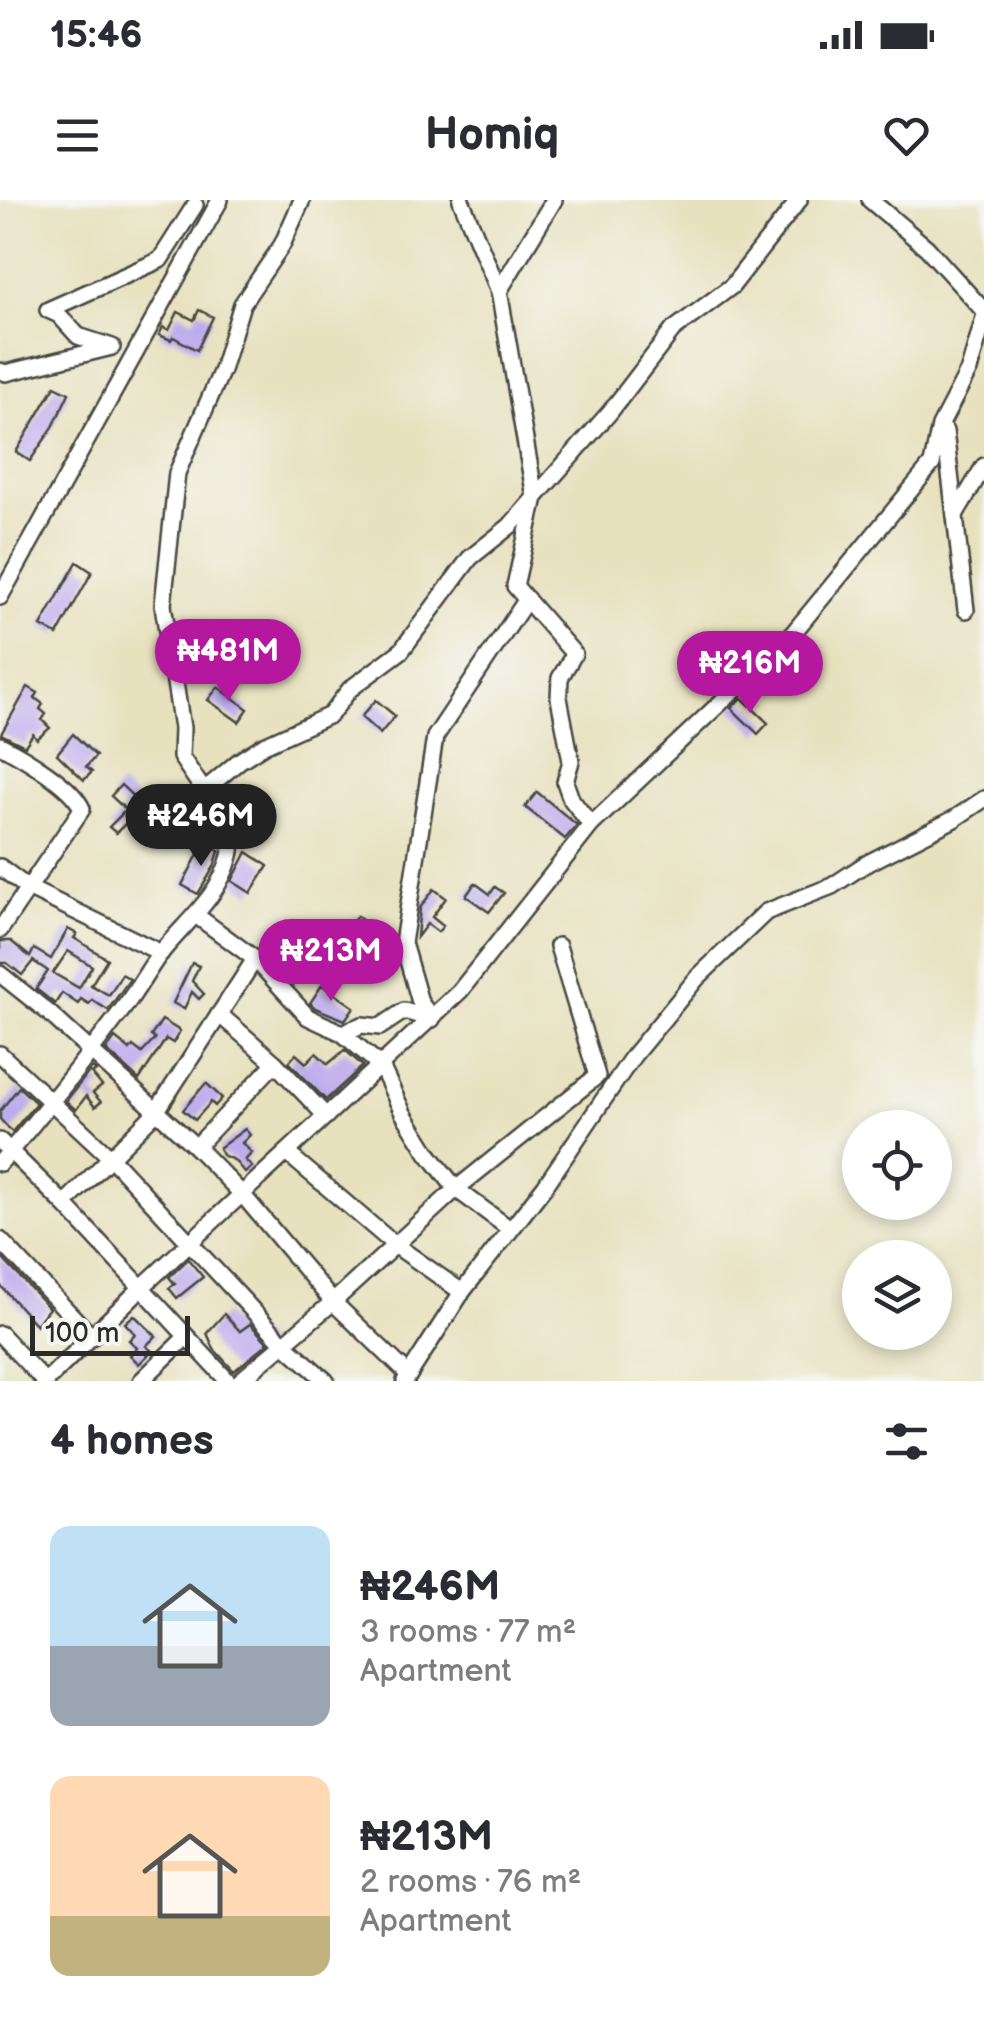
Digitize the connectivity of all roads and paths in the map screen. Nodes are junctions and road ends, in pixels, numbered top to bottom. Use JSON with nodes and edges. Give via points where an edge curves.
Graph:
{"nodes":[{"id":1,"x":220,"y":200,"type":"edge"},
{"id":2,"x":302,"y":200,"type":"edge"},
{"id":3,"x":461,"y":200,"type":"edge"},
{"id":4,"x":554,"y":200,"type":"edge"},
{"id":5,"x":799,"y":200,"type":"edge"},
{"id":6,"x":870,"y":200,"type":"edge"},
{"id":7,"x":195,"y":205,"type":"dead end"},
{"id":8,"x":499,"y":291,"type":"junction"},
{"id":9,"x":984,"y":314,"type":"edge"},
{"id":10,"x":0,"y":371,"type":"edge"},
{"id":11,"x":944,"y":418,"type":"junction"},
{"id":12,"x":984,"y":466,"type":"edge"},
{"id":13,"x":535,"y":497,"type":"junction"},
{"id":14,"x":955,"y":514,"type":"junction"},
{"id":15,"x":0,"y":597,"type":"edge"},
{"id":16,"x":527,"y":599,"type":"junction"},
{"id":17,"x":966,"y":610,"type":"dead end"},
{"id":18,"x":0,"y":744,"type":"edge"},
{"id":19,"x":206,"y":794,"type":"junction"},
{"id":20,"x":984,"y":799,"type":"edge"},
{"id":21,"x":592,"y":825,"type":"junction"},
{"id":22,"x":0,"y":868,"type":"edge"},
{"id":23,"x":28,"y":888,"type":"junction"},
{"id":24,"x":197,"y":916,"type":"junction"},
{"id":25,"x":0,"y":930,"type":"edge"},
{"id":26,"x":558,"y":946,"type":"dead end"},
{"id":27,"x":161,"y":953,"type":"junction"},
{"id":28,"x":255,"y":959,"type":"junction"},
{"id":29,"x":0,"y":974,"type":"edge"},
{"id":30,"x":220,"y":1014,"type":"junction"},
{"id":31,"x":432,"y":1019,"type":"junction"},
{"id":32,"x":342,"y":1033,"type":"junction"},
{"id":33,"x":90,"y":1052,"type":"junction"},
{"id":34,"x":0,"y":1054,"type":"edge"},
{"id":35,"x":275,"y":1062,"type":"junction"},
{"id":36,"x":381,"y":1066,"type":"junction"},
{"id":37,"x":51,"y":1100,"type":"junction"},
{"id":38,"x":156,"y":1112,"type":"junction"},
{"id":39,"x":326,"y":1116,"type":"junction"},
{"id":40,"x":196,"y":1147,"type":"junction"},
{"id":41,"x":3,"y":1152,"type":"edge"},
{"id":42,"x":288,"y":1153,"type":"junction"},
{"id":43,"x":110,"y":1157,"type":"junction"},
{"id":44,"x":456,"y":1189,"type":"junction"},
{"id":45,"x":242,"y":1194,"type":"junction"},
{"id":46,"x":64,"y":1204,"type":"junction"},
{"id":47,"x":510,"y":1229,"type":"junction"},
{"id":48,"x":0,"y":1240,"type":"edge"},
{"id":49,"x":192,"y":1242,"type":"junction"},
{"id":50,"x":395,"y":1245,"type":"junction"},
{"id":51,"x":142,"y":1286,"type":"junction"},
{"id":52,"x":462,"y":1292,"type":"junction"},
{"id":53,"x":332,"y":1302,"type":"junction"},
{"id":54,"x":0,"y":1334,"type":"edge"},
{"id":55,"x":92,"y":1337,"type":"junction"},
{"id":56,"x":186,"y":1337,"type":"junction"},
{"id":57,"x":284,"y":1342,"type":"junction"},
{"id":58,"x":407,"y":1378,"type":"edge"},
{"id":59,"x":45,"y":1381,"type":"edge"},
{"id":60,"x":141,"y":1381,"type":"edge"},
{"id":61,"x":228,"y":1381,"type":"edge"},
{"id":62,"x":240,"y":1381,"type":"edge"},
{"id":63,"x":326,"y":1381,"type":"edge"}],
"edges":[{"from":1,"to":15,"type":"street"},
{"from":2,"to":19,"type":"street","via":[[242,304],[222,370],[177,473],[163,605],[181,757]]},
{"from":3,"to":8,"type":"street"},
{"from":4,"to":8,"type":"street"},
{"from":5,"to":13,"type":"street","via":[[732,286],[665,338]]},
{"from":6,"to":9,"type":"street","via":[[927,248]]},
{"from":7,"to":10,"type":"street","via":[[160,260],[48,310],[78,336],[112,347]]},
{"from":8,"to":13,"type":"street"},
{"from":9,"to":11,"type":"street","via":[[969,370]]},
{"from":11,"to":14,"type":"street"},
{"from":11,"to":21,"type":"street","via":[[921,481],[789,638]]},
{"from":12,"to":14,"type":"street"},
{"from":13,"to":16,"type":"street","via":[[515,586]]},
{"from":13,"to":19,"type":"street","via":[[470,558],[401,651],[350,689],[330,715],[252,753]]},
{"from":14,"to":17,"type":"street"},
{"from":16,"to":21,"type":"street","via":[[574,654],[560,678],[571,761],[564,782]]},
{"from":16,"to":31,"type":"street","via":[[436,737],[403,943],[420,1002]]},
{"from":18,"to":23,"type":"street","via":[[81,802]]},
{"from":19,"to":24,"type":"street","via":[[225,821],[232,853]]},
{"from":20,"to":47,"type":"street","via":[[832,886],[775,907],[734,941],[632,1056]]},
{"from":21,"to":31,"type":"street","via":[[488,960]]},
{"from":22,"to":23,"type":"street"},
{"from":23,"to":25,"type":"street"},
{"from":23,"to":27,"type":"street"},
{"from":24,"to":27,"type":"street"},
{"from":24,"to":28,"type":"street"},
{"from":26,"to":44,"type":"street","via":[[597,1076]]},
{"from":27,"to":33,"type":"street"},
{"from":28,"to":30,"type":"street"},
{"from":28,"to":32,"type":"street","via":[[308,1018]]},
{"from":29,"to":33,"type":"street"},
{"from":30,"to":35,"type":"street"},
{"from":30,"to":38,"type":"street"},
{"from":31,"to":32,"type":"street","via":[[404,1011],[380,1028],[362,1024]]},
{"from":31,"to":36,"type":"street"},
{"from":32,"to":36,"type":"street"},
{"from":33,"to":37,"type":"street"},
{"from":33,"to":38,"type":"street"},
{"from":34,"to":37,"type":"street"},
{"from":35,"to":39,"type":"street"},
{"from":35,"to":40,"type":"street"},
{"from":36,"to":39,"type":"street"},
{"from":36,"to":44,"type":"street","via":[[403,1113]]},
{"from":37,"to":41,"type":"street"},
{"from":37,"to":43,"type":"street"},
{"from":38,"to":40,"type":"street"},
{"from":38,"to":43,"type":"street"},
{"from":39,"to":42,"type":"street"},
{"from":40,"to":45,"type":"street"},
{"from":41,"to":46,"type":"street"},
{"from":42,"to":45,"type":"street"},
{"from":42,"to":50,"type":"street"},
{"from":43,"to":46,"type":"street"},
{"from":43,"to":49,"type":"street"},
{"from":44,"to":47,"type":"street"},
{"from":44,"to":50,"type":"street"},
{"from":45,"to":49,"type":"street"},
{"from":45,"to":53,"type":"street"},
{"from":46,"to":51,"type":"street"},
{"from":47,"to":52,"type":"street"},
{"from":48,"to":55,"type":"street"},
{"from":49,"to":51,"type":"street"},
{"from":49,"to":57,"type":"street"},
{"from":50,"to":52,"type":"street"},
{"from":50,"to":53,"type":"street"},
{"from":51,"to":55,"type":"street"},
{"from":51,"to":56,"type":"street"},
{"from":52,"to":58,"type":"street"},
{"from":53,"to":57,"type":"street"},
{"from":53,"to":58,"type":"street"},
{"from":54,"to":59,"type":"street"},
{"from":55,"to":59,"type":"street"},
{"from":56,"to":60,"type":"street"},
{"from":56,"to":61,"type":"street"},
{"from":57,"to":62,"type":"street"},
{"from":57,"to":63,"type":"street"}]}
